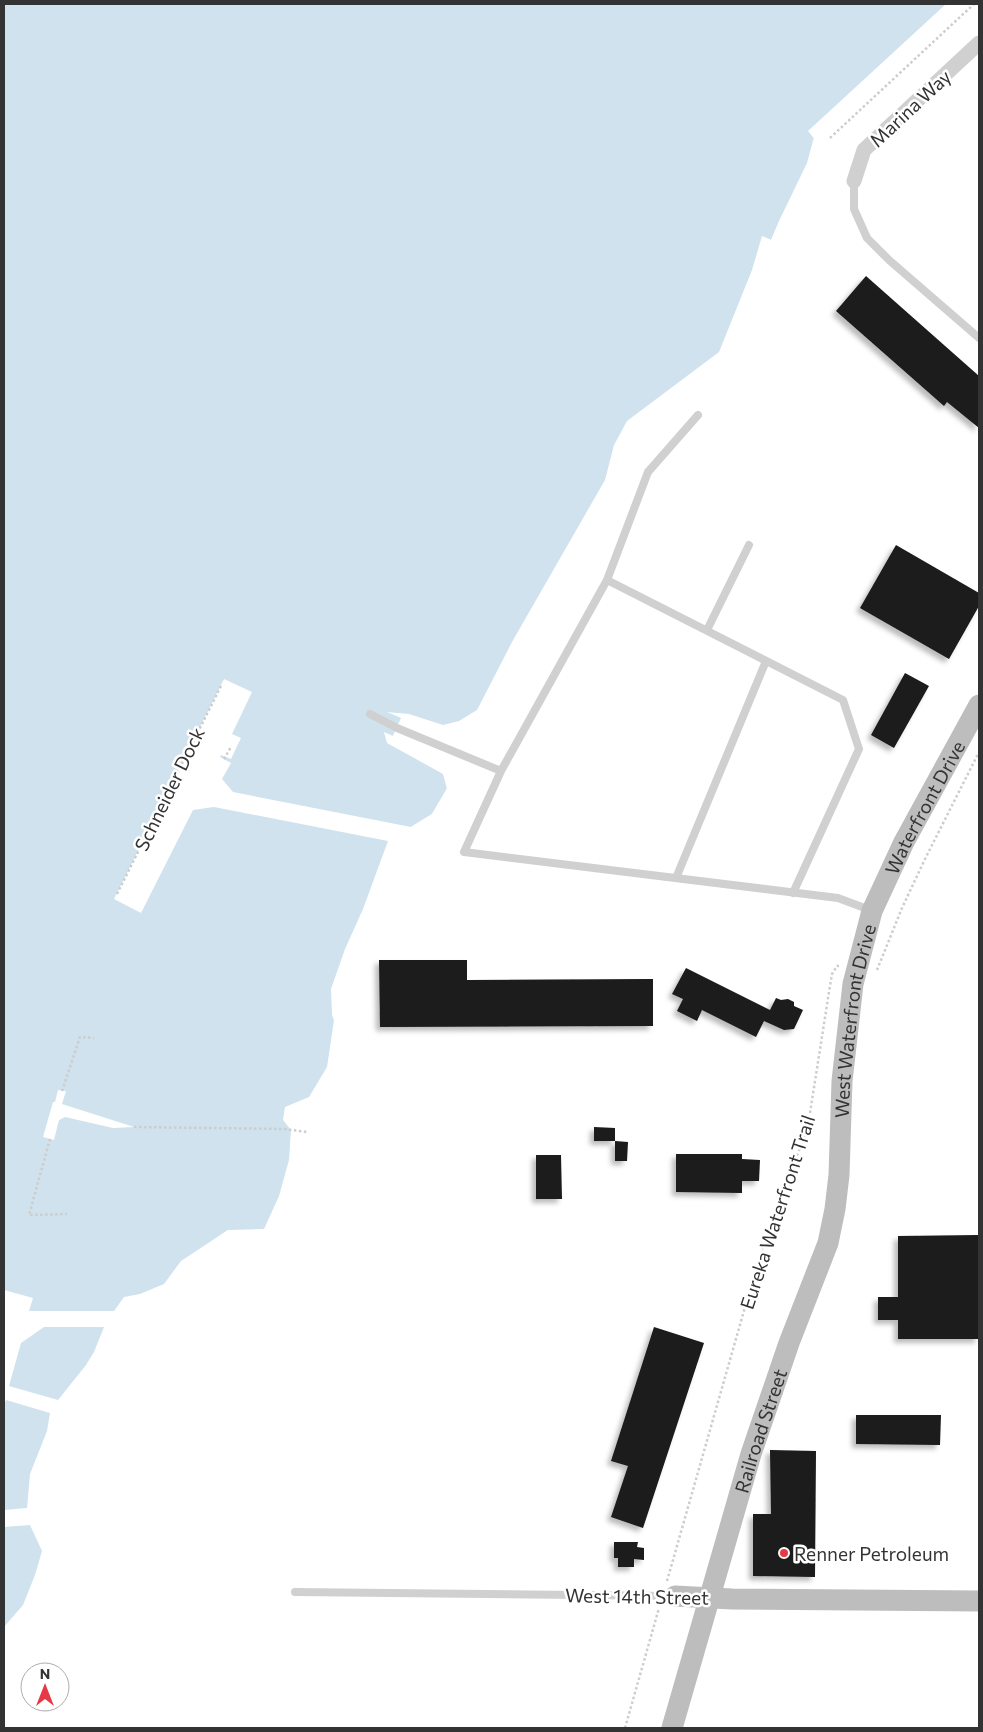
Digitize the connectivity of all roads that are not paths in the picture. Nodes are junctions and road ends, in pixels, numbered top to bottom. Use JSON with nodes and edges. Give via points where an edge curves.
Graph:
{"nodes":[{"id":1,"x":979,"y":43,"type":"edge"},
{"id":2,"x":854,"y":181,"type":"joint"},
{"id":3,"x":979,"y":338,"type":"edge"},
{"id":4,"x":698,"y":415,"type":"dead end"},
{"id":5,"x":749,"y":546,"type":"dead end"},
{"id":6,"x":607,"y":580,"type":"junction"},
{"id":7,"x":707,"y":630,"type":"junction"},
{"id":8,"x":766,"y":661,"type":"junction"},
{"id":9,"x":979,"y":705,"type":"edge"},
{"id":10,"x":370,"y":714,"type":"dead end"},
{"id":11,"x":501,"y":771,"type":"junction"},
{"id":12,"x":676,"y":878,"type":"junction"},
{"id":13,"x":793,"y":893,"type":"junction"},
{"id":14,"x":872,"y":911,"type":"junction"},
{"id":15,"x":841,"y":1132,"type":"joint"},
{"id":16,"x":295,"y":1592,"type":"dead end"},
{"id":17,"x":669,"y":1596,"type":"joint"},
{"id":18,"x":710,"y":1598,"type":"junction"},
{"id":19,"x":979,"y":1601,"type":"edge"},
{"id":20,"x":672,"y":1728,"type":"edge"}],
"edges":[{"from":1,"to":2,"type":"street","name":"Marina Way","via":[[864,150]]},
{"from":2,"to":3,"type":"lane","via":[[854,209],[867,238]]},
{"from":4,"to":6,"type":"lane","via":[[648,472]]},
{"from":5,"to":7,"type":"lane"},
{"from":6,"to":7,"type":"lane"},
{"from":6,"to":11,"type":"lane"},
{"from":7,"to":8,"type":"lane"},
{"from":8,"to":12,"type":"lane"},
{"from":8,"to":13,"type":"lane","via":[[843,700],[859,749]]},
{"from":9,"to":14,"type":"street","name":"Waterfront Drive","via":[[904,842]]},
{"from":10,"to":11,"type":"lane"},
{"from":11,"to":12,"type":"lane","via":[[464,852]]},
{"from":12,"to":13,"type":"lane"},
{"from":13,"to":14,"type":"lane","via":[[838,898]]},
{"from":14,"to":15,"type":"street","name":"West Waterfront Drive","via":[[856,970],[842,1082]]},
{"from":15,"to":18,"type":"street","name":"Railroad Street","via":[[839,1175],[828,1243],[769,1400]]},
{"from":16,"to":17,"type":"lane","name":"West 14th Street"},
{"from":17,"to":18,"type":"street","name":"West 14th Street"},
{"from":18,"to":19,"type":"street","name":"West 14th Street"},
{"from":18,"to":20,"type":"street","name":"Railroad Street"}]}
